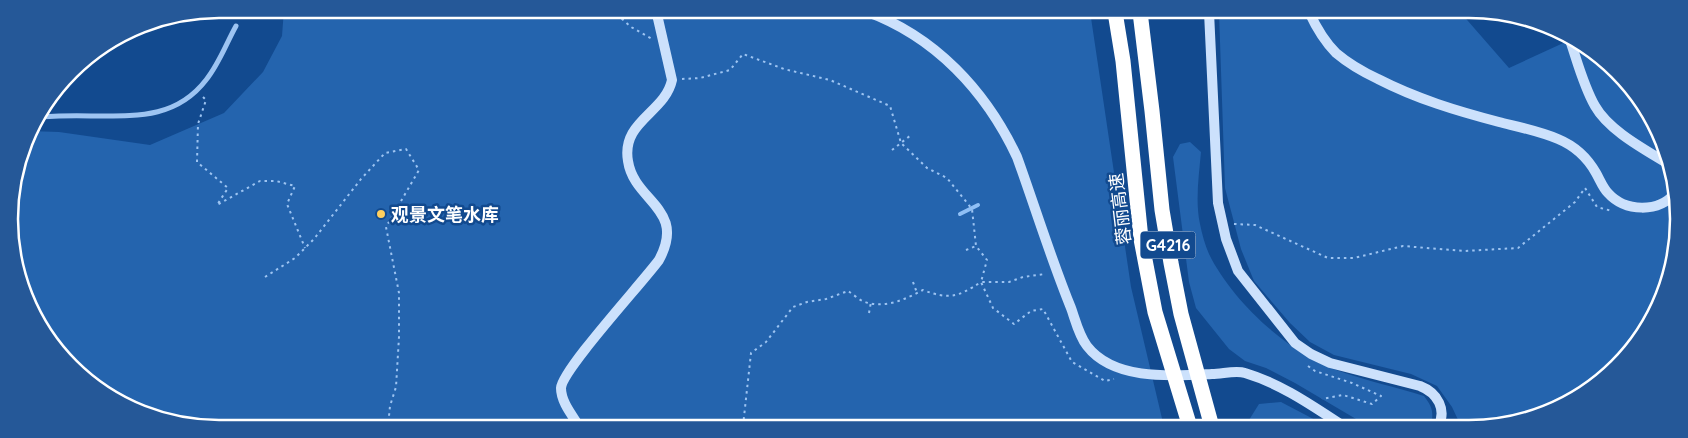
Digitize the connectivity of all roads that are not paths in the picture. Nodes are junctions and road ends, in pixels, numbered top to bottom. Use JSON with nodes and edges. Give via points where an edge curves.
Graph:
{"nodes":[{"id":1,"x":658,"y":18,"type":"edge"},
{"id":2,"x":881,"y":18,"type":"edge"},
{"id":3,"x":1116,"y":18,"type":"edge"},
{"id":4,"x":1141,"y":18,"type":"edge"},
{"id":5,"x":1210,"y":18,"type":"edge"},
{"id":6,"x":1312,"y":18,"type":"edge"},
{"id":7,"x":236,"y":26,"type":"road end"},
{"id":8,"x":1572,"y":45,"type":"edge"},
{"id":9,"x":45,"y":117,"type":"edge"},
{"id":10,"x":1662,"y":160,"type":"edge"},
{"id":11,"x":1669,"y":198,"type":"edge"},
{"id":12,"x":576,"y":420,"type":"edge"},
{"id":13,"x":1188,"y":420,"type":"edge"},
{"id":14,"x":1210,"y":420,"type":"edge"},
{"id":15,"x":1335,"y":420,"type":"edge"},
{"id":16,"x":1441,"y":420,"type":"edge"}],
"edges":[{"from":1,"to":12,"type":"street","via":[[672,80],[670,89],[635,128],[627,148],[629,169],[666,222],[667,237],[664,251],[653,268],[578,358],[563,381],[563,397]]},
{"from":2,"to":15,"type":"street","via":[[901,27],[933,49],[962,75],[1004,131],[1018,157],[1086,345],[1094,353],[1112,365],[1141,374],[1244,372],[1313,405]]},
{"from":3,"to":13,"type":"highway","name":"蓉丽高速","number":"G4216","via":[[1141,239],[1155,312]]},
{"from":4,"to":14,"type":"highway","number":"G4216","via":[[1171,263],[1185,330]]},
{"from":5,"to":16,"type":"street","via":[[1218,203],[1238,270],[1295,343],[1330,362],[1427,388],[1441,405]]},
{"from":6,"to":11,"type":"street","via":[[1326,42],[1359,70],[1424,100],[1567,142],[1587,159],[1607,192],[1620,202],[1636,207],[1655,206]]},
{"from":7,"to":9,"type":"street","via":[[213,71],[196,91],[175,106],[139,116]]},
{"from":8,"to":10,"type":"street","via":[[1586,88],[1600,114]]}]}
